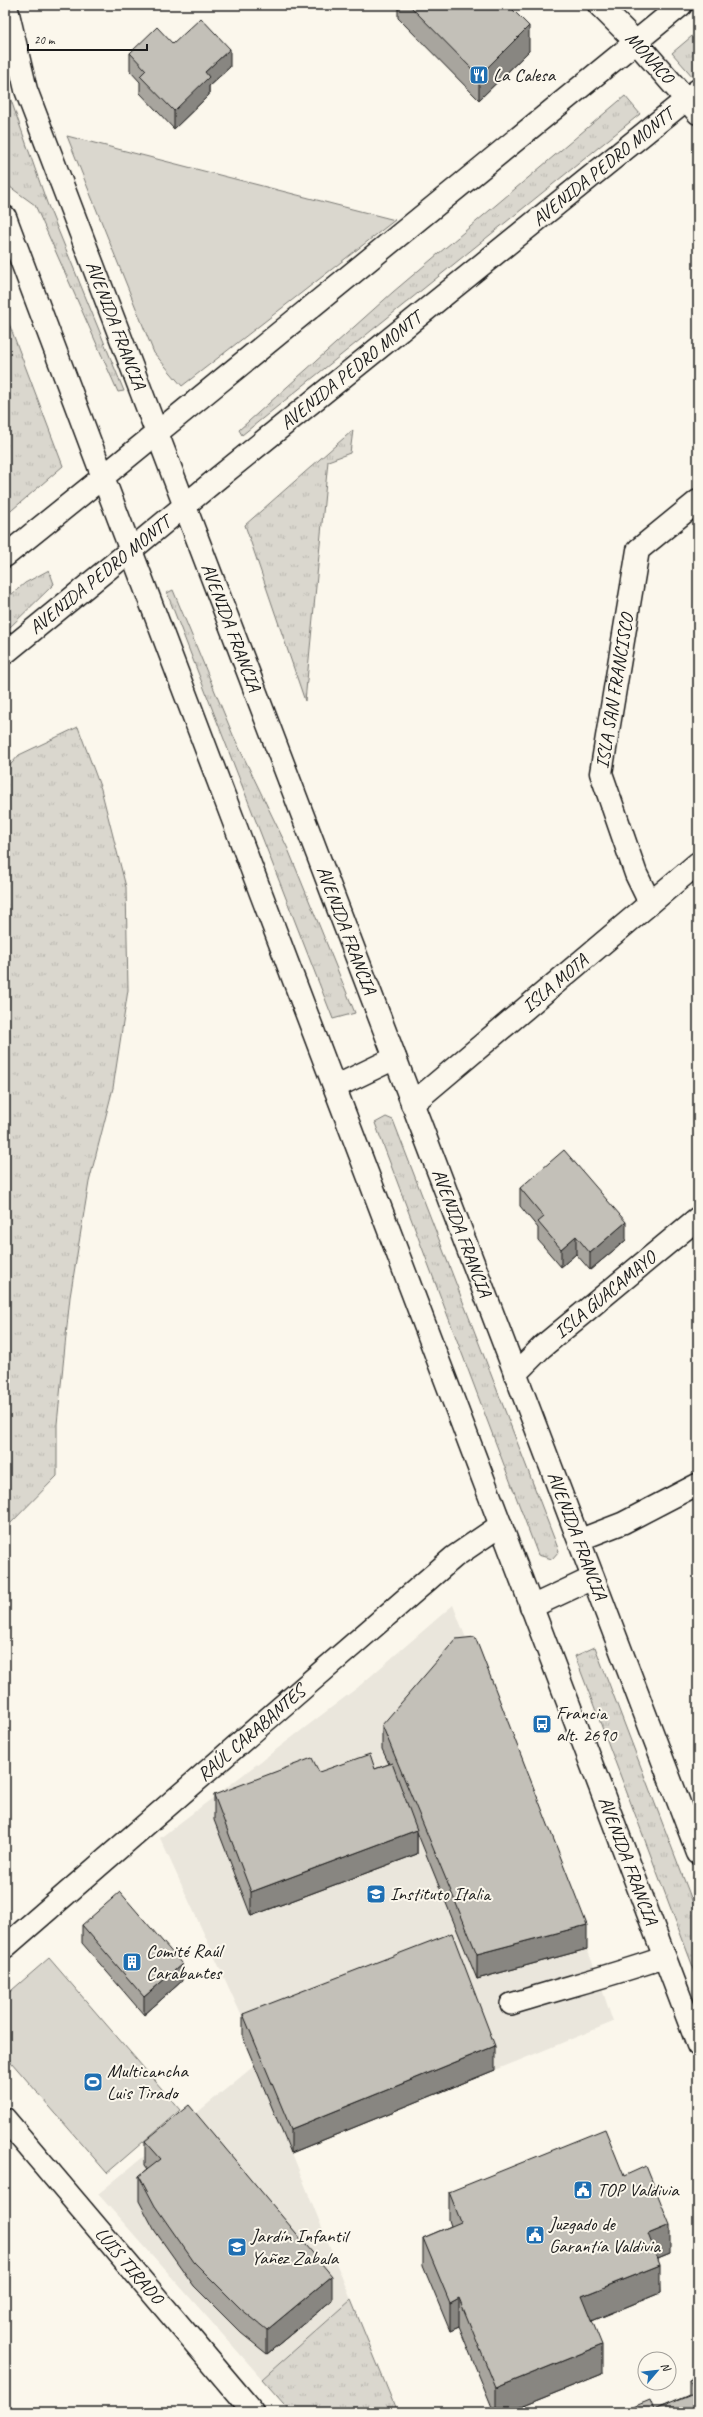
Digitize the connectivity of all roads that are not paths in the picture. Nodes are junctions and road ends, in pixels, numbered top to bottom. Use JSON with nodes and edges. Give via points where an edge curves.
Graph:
{"nodes":[{"id":1,"x":6,"y":5,"type":"edge"},
{"id":2,"x":599,"y":5,"type":"edge"},
{"id":3,"x":681,"y":5,"type":"edge"},
{"id":4,"x":637,"y":43,"type":"junction"},
{"id":5,"x":694,"y":101,"type":"edge"},
{"id":6,"x":5,"y":217,"type":"edge"},
{"id":7,"x":157,"y":433,"type":"junction"},
{"id":8,"x":103,"y":477,"type":"junction"},
{"id":9,"x":698,"y":501,"type":"edge"},
{"id":10,"x":185,"y":506,"type":"junction"},
{"id":11,"x":131,"y":550,"type":"junction"},
{"id":12,"x":5,"y":556,"type":"edge"},
{"id":13,"x":5,"y":653,"type":"edge"},
{"id":14,"x":698,"y":862,"type":"edge"},
{"id":15,"x":650,"y":903,"type":"junction"},
{"id":16,"x":395,"y":1058,"type":"junction"},
{"id":17,"x":335,"y":1087,"type":"junction"},
{"id":18,"x":412,"y":1104,"type":"junction"},
{"id":19,"x":698,"y":1218,"type":"edge"},
{"id":20,"x":515,"y":1374,"type":"junction"},
{"id":21,"x":698,"y":1484,"type":"edge"},
{"id":22,"x":501,"y":1525,"type":"junction"},
{"id":23,"x":579,"y":1540,"type":"junction"},
{"id":24,"x":593,"y":1578,"type":"junction"},
{"id":25,"x":532,"y":1607,"type":"junction"},
{"id":26,"x":698,"y":1853,"type":"edge"},
{"id":27,"x":5,"y":1947,"type":"edge"},
{"id":28,"x":665,"y":1957,"type":"junction"},
{"id":29,"x":510,"y":2004,"type":"dead end"},
{"id":30,"x":698,"y":2045,"type":"edge"},
{"id":31,"x":5,"y":2119,"type":"edge"},
{"id":32,"x":253,"y":2412,"type":"edge"}],
"edges":[{"from":1,"to":7,"type":"main road","name":"AVENIDA FRANCIA","via":[[26,90]]},
{"from":2,"to":4,"type":"main road","name":"MÓNACO"},
{"from":3,"to":4,"type":"main road"},
{"from":4,"to":5,"type":"main road","name":"MÓNACO"},
{"from":4,"to":7,"type":"main road"},
{"from":5,"to":10,"type":"main road","name":"AVENIDA PEDRO MONTT"},
{"from":6,"to":8,"type":"main road","name":"AVENIDA FRANCIA"},
{"from":7,"to":8,"type":"main road"},
{"from":7,"to":10,"type":"main road","name":"AVENIDA FRANCIA"},
{"from":8,"to":11,"type":"main road","name":"AVENIDA FRANCIA"},
{"from":8,"to":12,"type":"main road"},
{"from":9,"to":15,"type":"main road","name":"ISLA SAN FRANCISCO","via":[[638,550],[601,773],[636,874]]},
{"from":10,"to":11,"type":"main road","name":"AVENIDA PEDRO MONTT"},
{"from":10,"to":16,"type":"main road","name":"AVENIDA FRANCIA"},
{"from":11,"to":13,"type":"main road","name":"AVENIDA PEDRO MONTT"},
{"from":11,"to":17,"type":"main road","name":"AVENIDA FRANCIA"},
{"from":14,"to":15,"type":"main road","name":"ISLA MOTA"},
{"from":15,"to":18,"type":"main road","name":"ISLA MOTA"},
{"from":16,"to":17,"type":"main road"},
{"from":16,"to":18,"type":"main road","name":"AVENIDA FRANCIA"},
{"from":17,"to":22,"type":"main road","name":"AVENIDA FRANCIA"},
{"from":18,"to":20,"type":"main road","name":"AVENIDA FRANCIA"},
{"from":19,"to":20,"type":"main road","name":"ISLA GUACAMAYO","via":[[542,1347]]},
{"from":20,"to":23,"type":"main road","name":"AVENIDA FRANCIA"},
{"from":21,"to":23,"type":"lane","via":[[623,1523]]},
{"from":22,"to":25,"type":"main road","name":"AVENIDA FRANCIA"},
{"from":22,"to":27,"type":"main road","name":"RAÚL CARABANTES","via":[[454,1557]]},
{"from":23,"to":24,"type":"main road","name":"AVENIDA FRANCIA"},
{"from":24,"to":25,"type":"main road"},
{"from":24,"to":26,"type":"main road","name":"AVENIDA FRANCIA"},
{"from":25,"to":28,"type":"main road","name":"AVENIDA FRANCIA"},
{"from":28,"to":29,"type":"lane","via":[[614,1975],[598,1977]]},
{"from":28,"to":30,"type":"main road","name":"AVENIDA FRANCIA"},
{"from":31,"to":32,"type":"main road","name":"LUIS TIRADO"}]}
